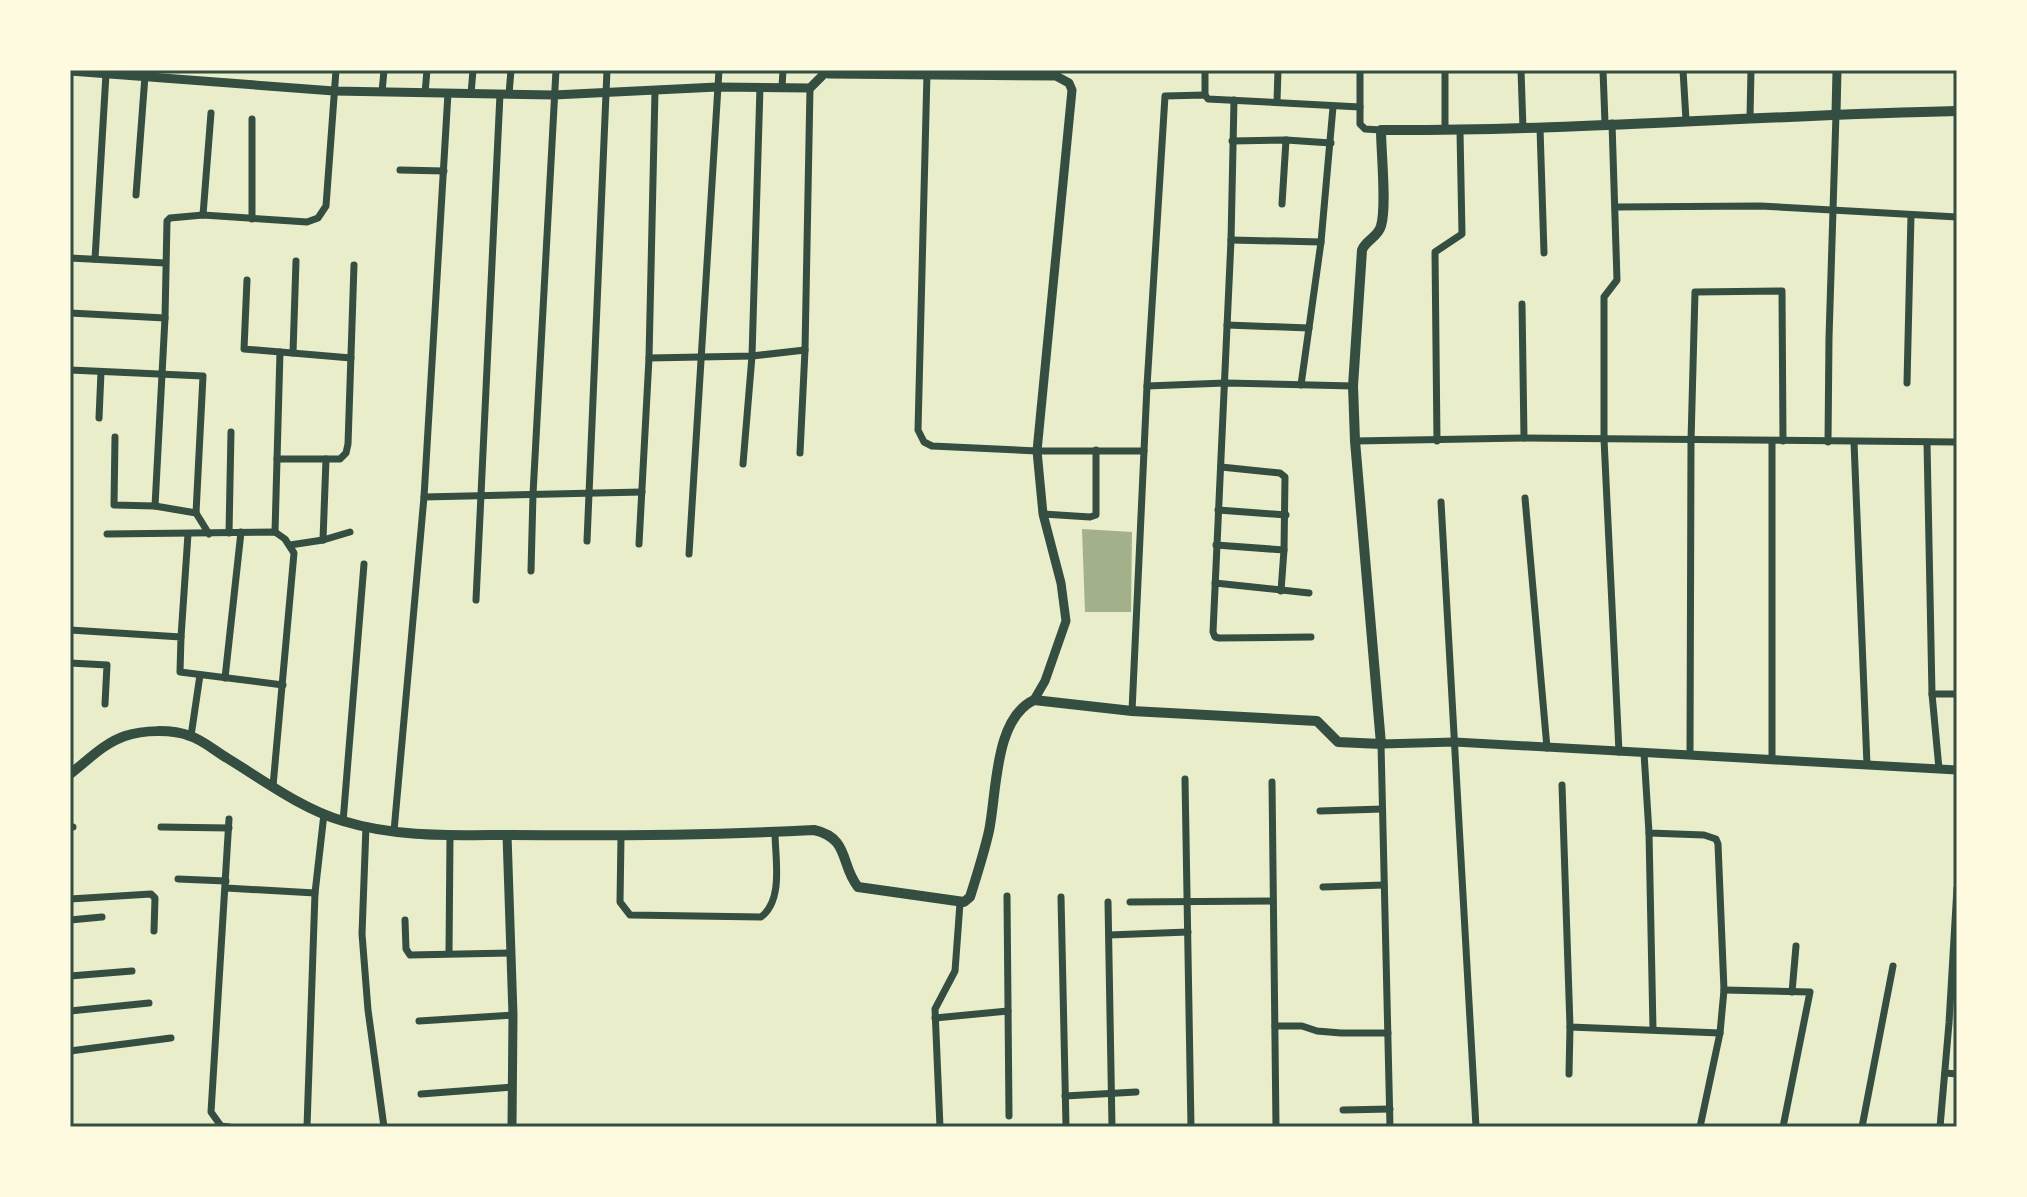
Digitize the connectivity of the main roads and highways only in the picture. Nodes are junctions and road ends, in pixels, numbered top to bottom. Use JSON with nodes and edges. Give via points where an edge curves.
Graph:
{"nodes":[{"id":1,"x":1957,"y":111,"type":"edge"},
{"id":2,"x":70,"y":774,"type":"edge"}],
"edges":[{"from":1,"to":2,"type":"main road","via":[[1381,130],[1383,217],[1377,234],[1362,250],[1353,386],[1381,744],[1338,742],[1317,721],[1034,700],[1012,719],[970,897],[960,903],[858,887],[843,850],[814,830],[450,837],[343,822],[191,736],[169,732],[124,736]]}]}
